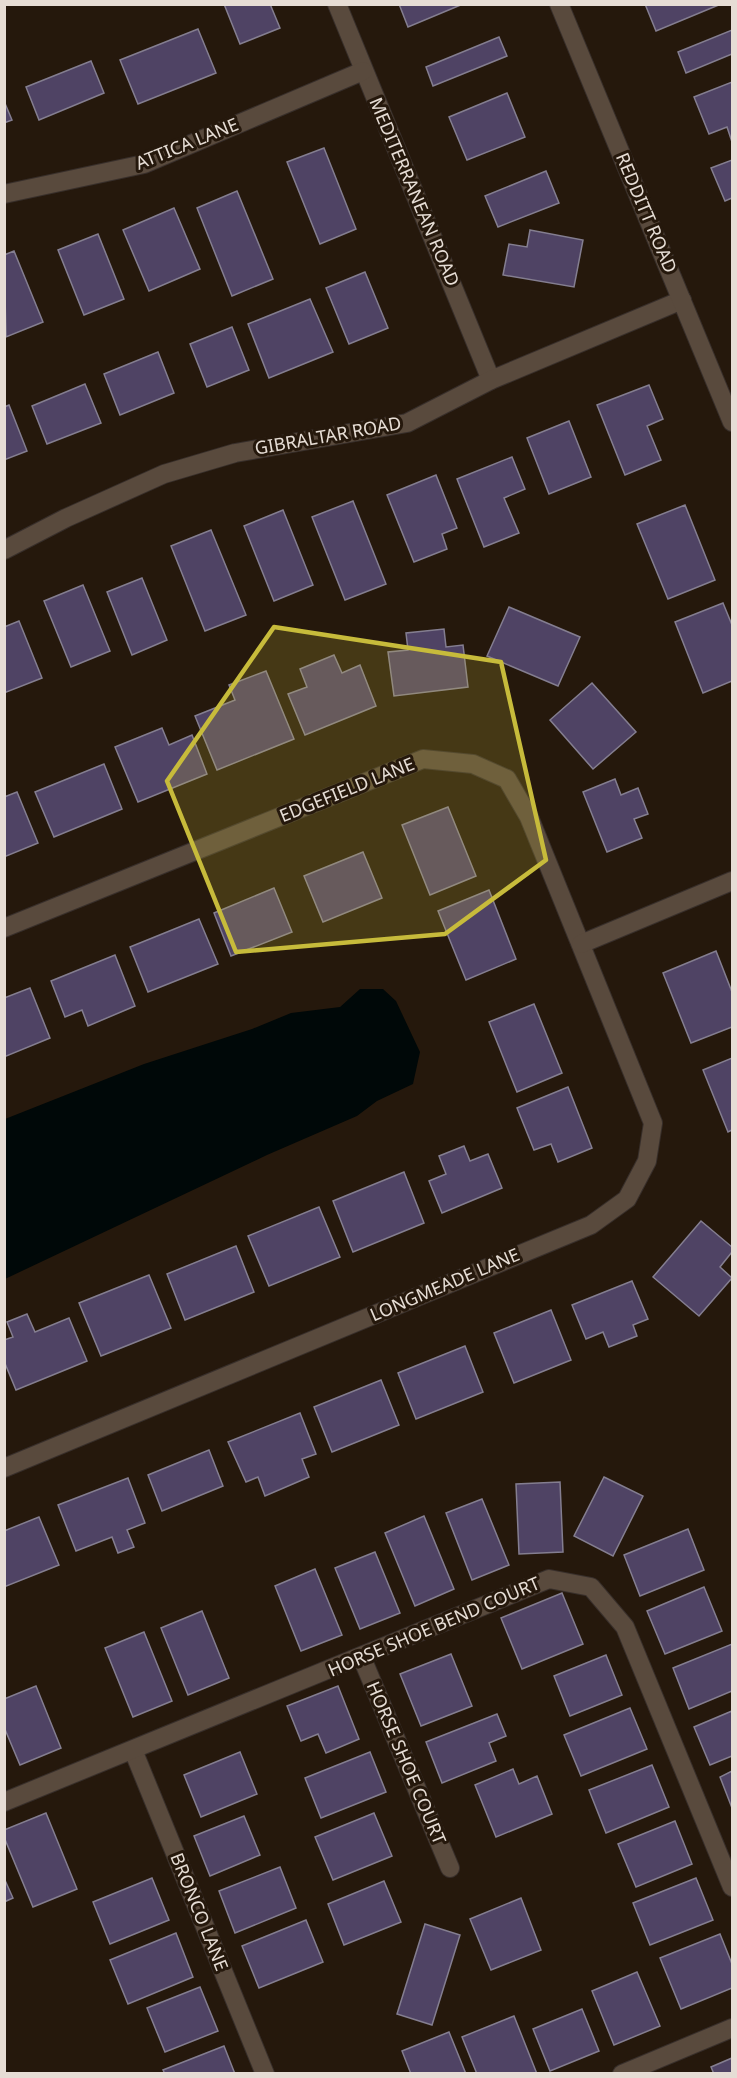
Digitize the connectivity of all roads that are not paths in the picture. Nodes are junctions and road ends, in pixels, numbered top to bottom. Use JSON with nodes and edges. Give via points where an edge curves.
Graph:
{"nodes":[{"id":1,"x":337,"y":4,"type":"edge"},
{"id":2,"x":559,"y":4,"type":"edge"},
{"id":3,"x":363,"y":71,"type":"junction"},
{"id":4,"x":4,"y":194,"type":"edge"},
{"id":5,"x":682,"y":300,"type":"junction"},
{"id":6,"x":491,"y":380,"type":"junction"},
{"id":7,"x":732,"y":422,"type":"edge"},
{"id":8,"x":4,"y":550,"type":"edge"},
{"id":9,"x":732,"y":881,"type":"edge"},
{"id":10,"x":4,"y":928,"type":"edge"},
{"id":11,"x":581,"y":944,"type":"junction"},
{"id":12,"x":4,"y":1468,"type":"edge"},
{"id":13,"x":362,"y":1658,"type":"junction"},
{"id":14,"x":133,"y":1750,"type":"junction"},
{"id":15,"x":4,"y":1802,"type":"edge"},
{"id":16,"x":450,"y":1868,"type":"dead end"},
{"id":17,"x":732,"y":1887,"type":"edge"},
{"id":18,"x":732,"y":2028,"type":"edge"},
{"id":19,"x":265,"y":2073,"type":"edge"},
{"id":20,"x":622,"y":2073,"type":"edge"}],
"edges":[{"from":1,"to":3,"type":"street","name":"MEDITERRANEAN ROAD"},
{"from":2,"to":5,"type":"street","name":"REDDITT ROAD"},
{"from":3,"to":4,"type":"street","name":"ATTICA LANE","via":[[144,164]]},
{"from":3,"to":6,"type":"street","name":"MEDITERRANEAN ROAD"},
{"from":5,"to":6,"type":"street","name":"GIBRALTAR ROAD"},
{"from":5,"to":7,"type":"street","name":"REDDITT ROAD"},
{"from":6,"to":8,"type":"street","name":"GIBRALTAR ROAD","via":[[407,423],[235,453],[164,474]]},
{"from":9,"to":11,"type":"street"},
{"from":10,"to":11,"type":"street","name":"EDGEFIELD LANE","via":[[423,759],[472,764],[507,779],[530,817]]},
{"from":11,"to":12,"type":"street","name":"LONGMEADE LANE","via":[[653,1123],[647,1161],[627,1199],[591,1225]]},
{"from":13,"to":14,"type":"street","name":"HORSE SHOE BEND COURT"},
{"from":13,"to":16,"type":"street","name":"HORSE SHOE COURT"},
{"from":13,"to":17,"type":"street","name":"HORSE SHOE BEND COURT","via":[[549,1579],[591,1587],[625,1627]]},
{"from":14,"to":15,"type":"street","name":"HORSE SHOE BEND COURT"},
{"from":14,"to":19,"type":"street","name":"BRONCO LANE"},
{"from":18,"to":20,"type":"street"}]}
